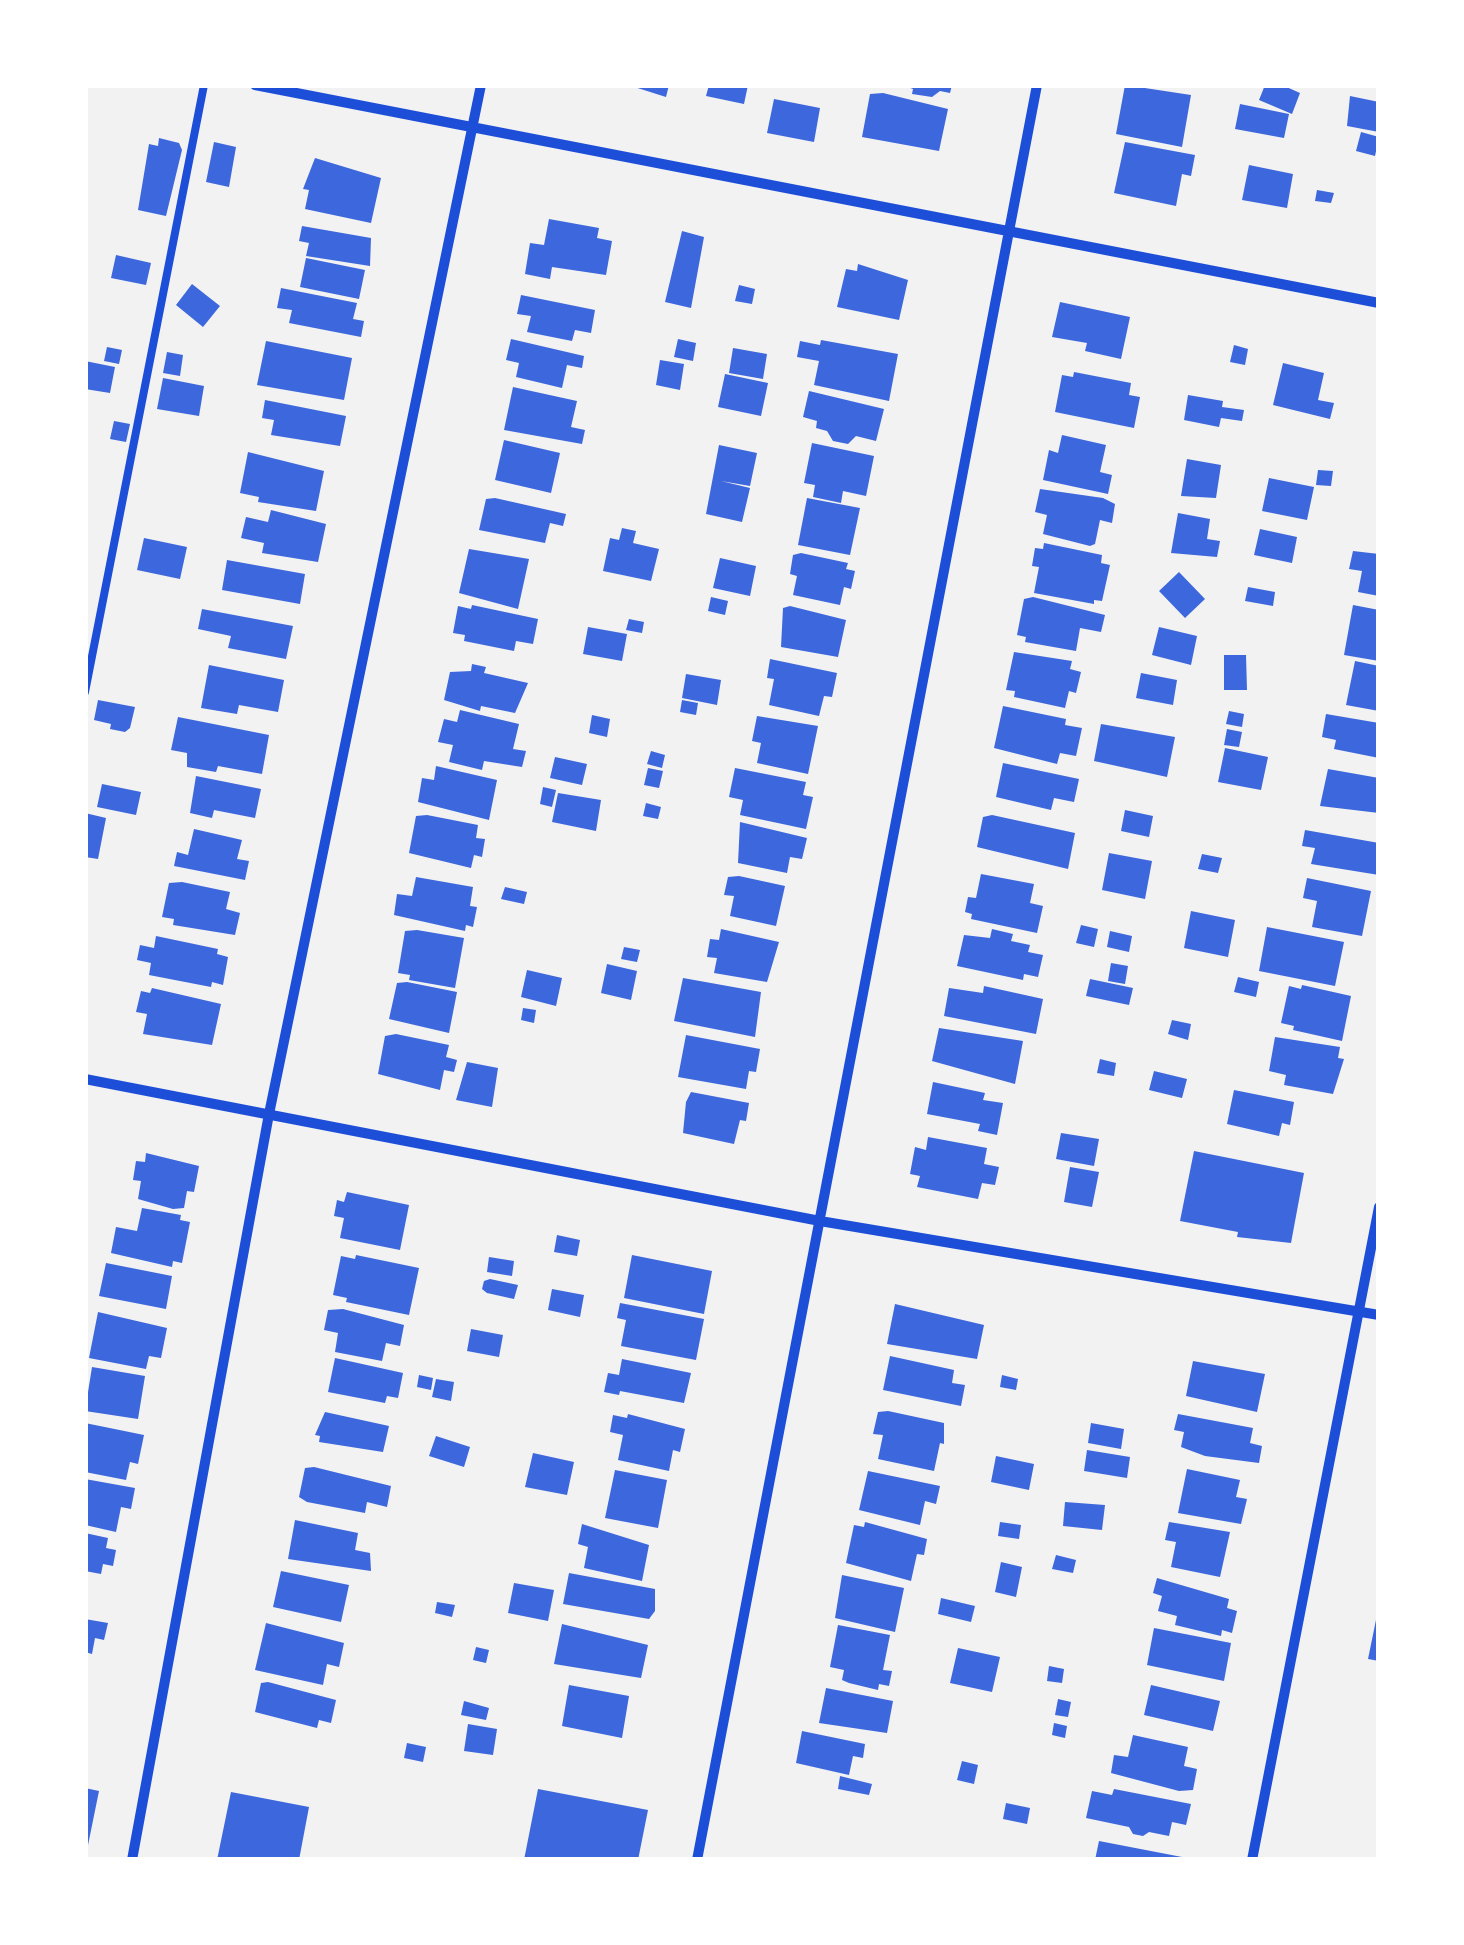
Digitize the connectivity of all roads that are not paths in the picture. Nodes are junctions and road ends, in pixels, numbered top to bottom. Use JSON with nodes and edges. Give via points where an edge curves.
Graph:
{"nodes":[{"id":1,"x":204,"y":85,"type":"edge"},
{"id":2,"x":255,"y":85,"type":"edge"},
{"id":3,"x":481,"y":85,"type":"edge"},
{"id":4,"x":1037,"y":85,"type":"edge"},
{"id":5,"x":472,"y":128,"type":"junction"},
{"id":6,"x":1008,"y":231,"type":"junction"},
{"id":7,"x":1379,"y":303,"type":"edge"},
{"id":8,"x":85,"y":692,"type":"edge"},
{"id":9,"x":85,"y":1079,"type":"edge"},
{"id":10,"x":270,"y":1114,"type":"junction"},
{"id":11,"x":1379,"y":1207,"type":"edge"},
{"id":12,"x":820,"y":1222,"type":"junction"},
{"id":13,"x":1358,"y":1311,"type":"junction"},
{"id":14,"x":1379,"y":1316,"type":"edge"},
{"id":15,"x":132,"y":1860,"type":"edge"},
{"id":16,"x":697,"y":1860,"type":"edge"},
{"id":17,"x":1252,"y":1860,"type":"edge"}],
"edges":[{"from":1,"to":8,"type":"lane"},
{"from":2,"to":5,"type":"street"},
{"from":3,"to":5,"type":"street"},
{"from":4,"to":6,"type":"street"},
{"from":5,"to":6,"type":"street"},
{"from":5,"to":10,"type":"street"},
{"from":6,"to":7,"type":"street"},
{"from":6,"to":12,"type":"street"},
{"from":9,"to":10,"type":"street"},
{"from":10,"to":12,"type":"street"},
{"from":10,"to":15,"type":"street"},
{"from":11,"to":13,"type":"street"},
{"from":12,"to":13,"type":"street"},
{"from":12,"to":16,"type":"street"},
{"from":13,"to":14,"type":"street"},
{"from":13,"to":17,"type":"street"}]}
